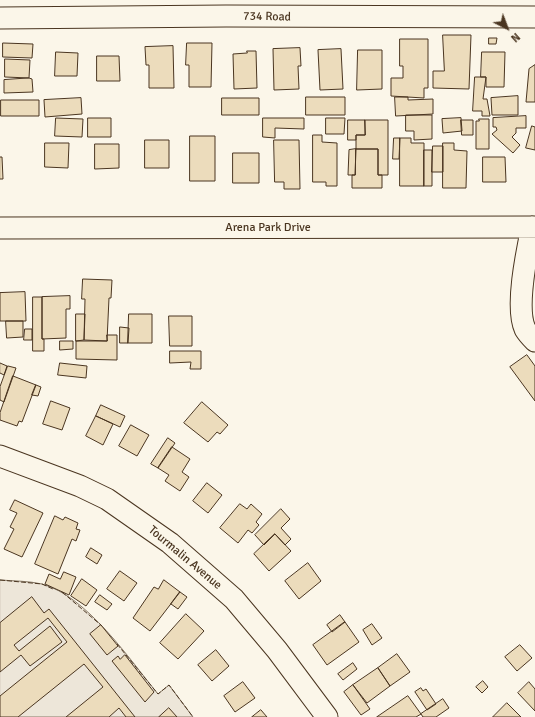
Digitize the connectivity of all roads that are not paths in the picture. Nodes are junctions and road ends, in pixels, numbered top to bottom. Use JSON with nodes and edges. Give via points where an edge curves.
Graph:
{"nodes":[{"id":1,"x":227,"y":8,"type":"edge"},
{"id":2,"x":535,"y":17,"type":"edge"},
{"id":3,"x":0,"y":18,"type":"edge"},
{"id":4,"x":533,"y":227,"type":"edge"},
{"id":5,"x":0,"y":228,"type":"edge"},
{"id":6,"x":535,"y":341,"type":"edge"},
{"id":7,"x":0,"y":456,"type":"edge"},
{"id":8,"x":327,"y":717,"type":"edge"}],
"edges":[{"from":1,"to":2,"type":"street","name":"734 Road"},
{"from":1,"to":3,"type":"street","name":"734 Road"},
{"from":4,"to":5,"type":"street","name":"Arena Park Drive"},
{"from":4,"to":6,"type":"street","via":[[524,268],[522,316],[525,329]]},
{"from":7,"to":8,"type":"street","name":"Tourmalin Avenue","via":[[107,499],[170,543],[234,599],[277,650]]}]}
